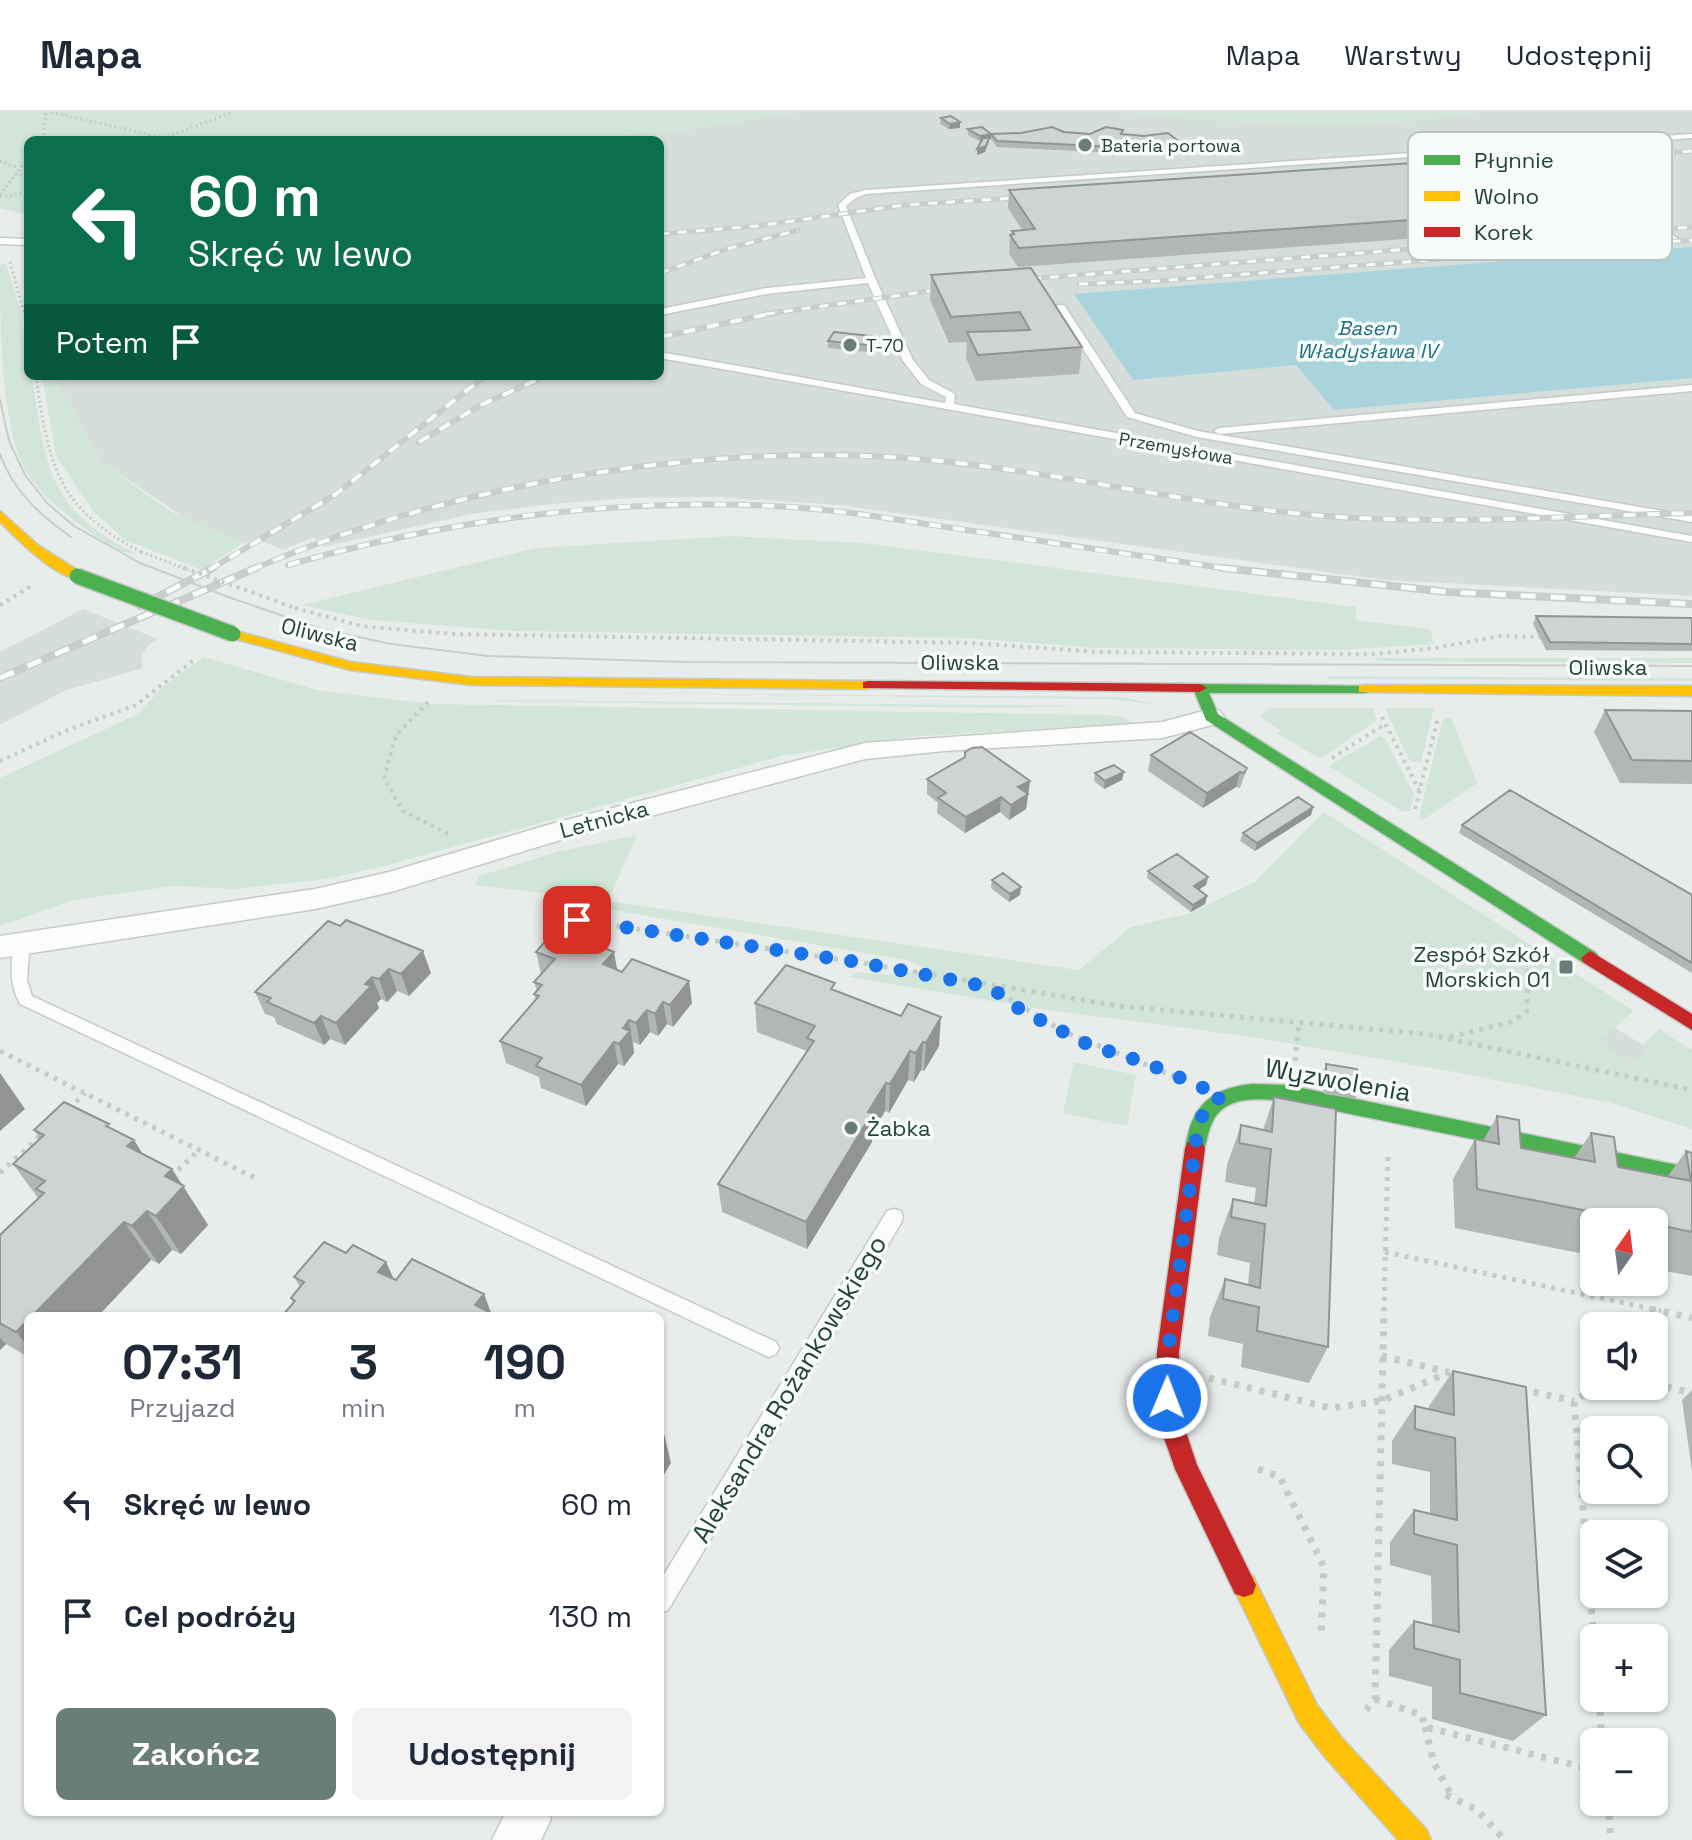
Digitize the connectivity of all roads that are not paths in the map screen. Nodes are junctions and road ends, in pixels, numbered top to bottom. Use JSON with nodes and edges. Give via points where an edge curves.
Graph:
{"nodes":[{"id":1,"x":1692,"y":136,"type":"edge"},
{"id":2,"x":1672,"y":138,"type":"edge"},
{"id":3,"x":1408,"y":156,"type":"edge"},
{"id":4,"x":0,"y":241,"type":"edge"},
{"id":5,"x":24,"y":242,"type":"edge"},
{"id":6,"x":871,"y":280,"type":"junction"},
{"id":7,"x":1061,"y":307,"type":"dead end"},
{"id":8,"x":664,"y":311,"type":"edge"},
{"id":9,"x":664,"y":356,"type":"edge"},
{"id":10,"x":1692,"y":388,"type":"edge"},
{"id":11,"x":949,"y":406,"type":"junction"},
{"id":12,"x":1197,"y":434,"type":"junction"},
{"id":13,"x":1186,"y":450,"type":"junction"},
{"id":14,"x":0,"y":515,"type":"edge"},
{"id":15,"x":1692,"y":519,"type":"edge"},
{"id":16,"x":1692,"y":539,"type":"edge"},
{"id":17,"x":1200,"y":688,"type":"junction"},
{"id":18,"x":1692,"y":691,"type":"edge"},
{"id":19,"x":1211,"y":717,"type":"junction"},
{"id":20,"x":11,"y":945,"type":"edge"},
{"id":21,"x":1692,"y":1023,"type":"edge"},
{"id":22,"x":1692,"y":1176,"type":"edge"},
{"id":23,"x":894,"y":1217,"type":"dead end"},
{"id":24,"x":769,"y":1348,"type":"dead end"},
{"id":25,"x":664,"y":1595,"type":"edge"},
{"id":26,"x":1417,"y":1840,"type":"edge"}],
"edges":[{"from":1,"to":2,"type":"lane"},
{"from":3,"to":6,"type":"lane","via":[[865,192],[842,205]]},
{"from":4,"to":5,"type":"lane"},
{"from":6,"to":8,"type":"lane","via":[[767,291]]},
{"from":6,"to":11,"type":"lane","via":[[908,361],[925,382],[951,396]]},
{"from":7,"to":12,"type":"lane","via":[[1131,415]]},
{"from":9,"to":11,"type":"lane","name":"Przemysłowa"},
{"from":10,"to":12,"type":"lane"},
{"from":11,"to":13,"type":"lane","name":"Przemysłowa"},
{"from":12,"to":13,"type":"lane"},
{"from":12,"to":15,"type":"lane"},
{"from":13,"to":16,"type":"lane","name":"Przemysłowa"},
{"from":14,"to":17,"type":"street","name":"Oliwska","bridge":true,"via":[[33,548],[77,576],[233,634],[359,669],[471,681]]},
{"from":17,"to":18,"type":"street","name":"Oliwska"},
{"from":17,"to":19,"type":"street"},
{"from":19,"to":20,"type":"street","name":"Letnicka","via":[[1162,730],[865,751],[551,833],[391,882],[315,899]]},
{"from":19,"to":21,"type":"street"},
{"from":20,"to":24,"type":"lane","via":[[26,1000]]},
{"from":22,"to":26,"type":"street","name":"Wyzwolenia","via":[[1287,1093],[1241,1091],[1222,1096],[1206,1107],[1198,1126],[1168,1368],[1174,1432],[1187,1469],[1308,1714]]},
{"from":23,"to":25,"type":"lane","name":"Aleksandra Rożankowskiego"}]}
